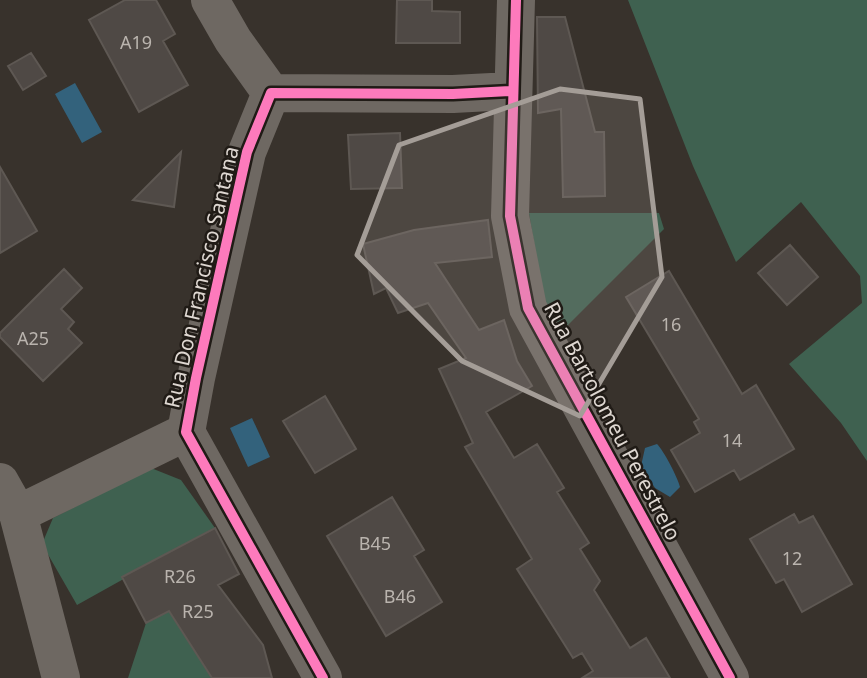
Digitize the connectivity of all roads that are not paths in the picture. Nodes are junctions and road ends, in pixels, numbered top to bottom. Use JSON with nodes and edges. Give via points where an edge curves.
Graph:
{"nodes":[{"id":1,"x":210,"y":0,"type":"edge"},
{"id":2,"x":516,"y":0,"type":"edge"},
{"id":3,"x":511,"y":91,"type":"junction"},
{"id":4,"x":271,"y":93,"type":"junction"},
{"id":5,"x":186,"y":432,"type":"junction"},
{"id":6,"x":9,"y":498,"type":"edge"},
{"id":7,"x":61,"y":678,"type":"edge"},
{"id":8,"x":323,"y":678,"type":"edge"},
{"id":9,"x":730,"y":678,"type":"edge"}],
"edges":[{"from":1,"to":4,"type":"street"},
{"from":2,"to":3,"type":"street","name":"Rua Bartolomeu Perestrelo"},
{"from":3,"to":4,"type":"street"},
{"from":3,"to":9,"type":"street","name":"Rua Bartolomeu Perestrelo","via":[[510,216],[528,308]]},
{"from":4,"to":5,"type":"street","name":"Rua Don Francisco Santana","via":[[247,152]]},
{"from":5,"to":6,"type":"street"},
{"from":5,"to":8,"type":"street","name":"Rua Don Francisco Santana"},
{"from":6,"to":7,"type":"street"}]}
